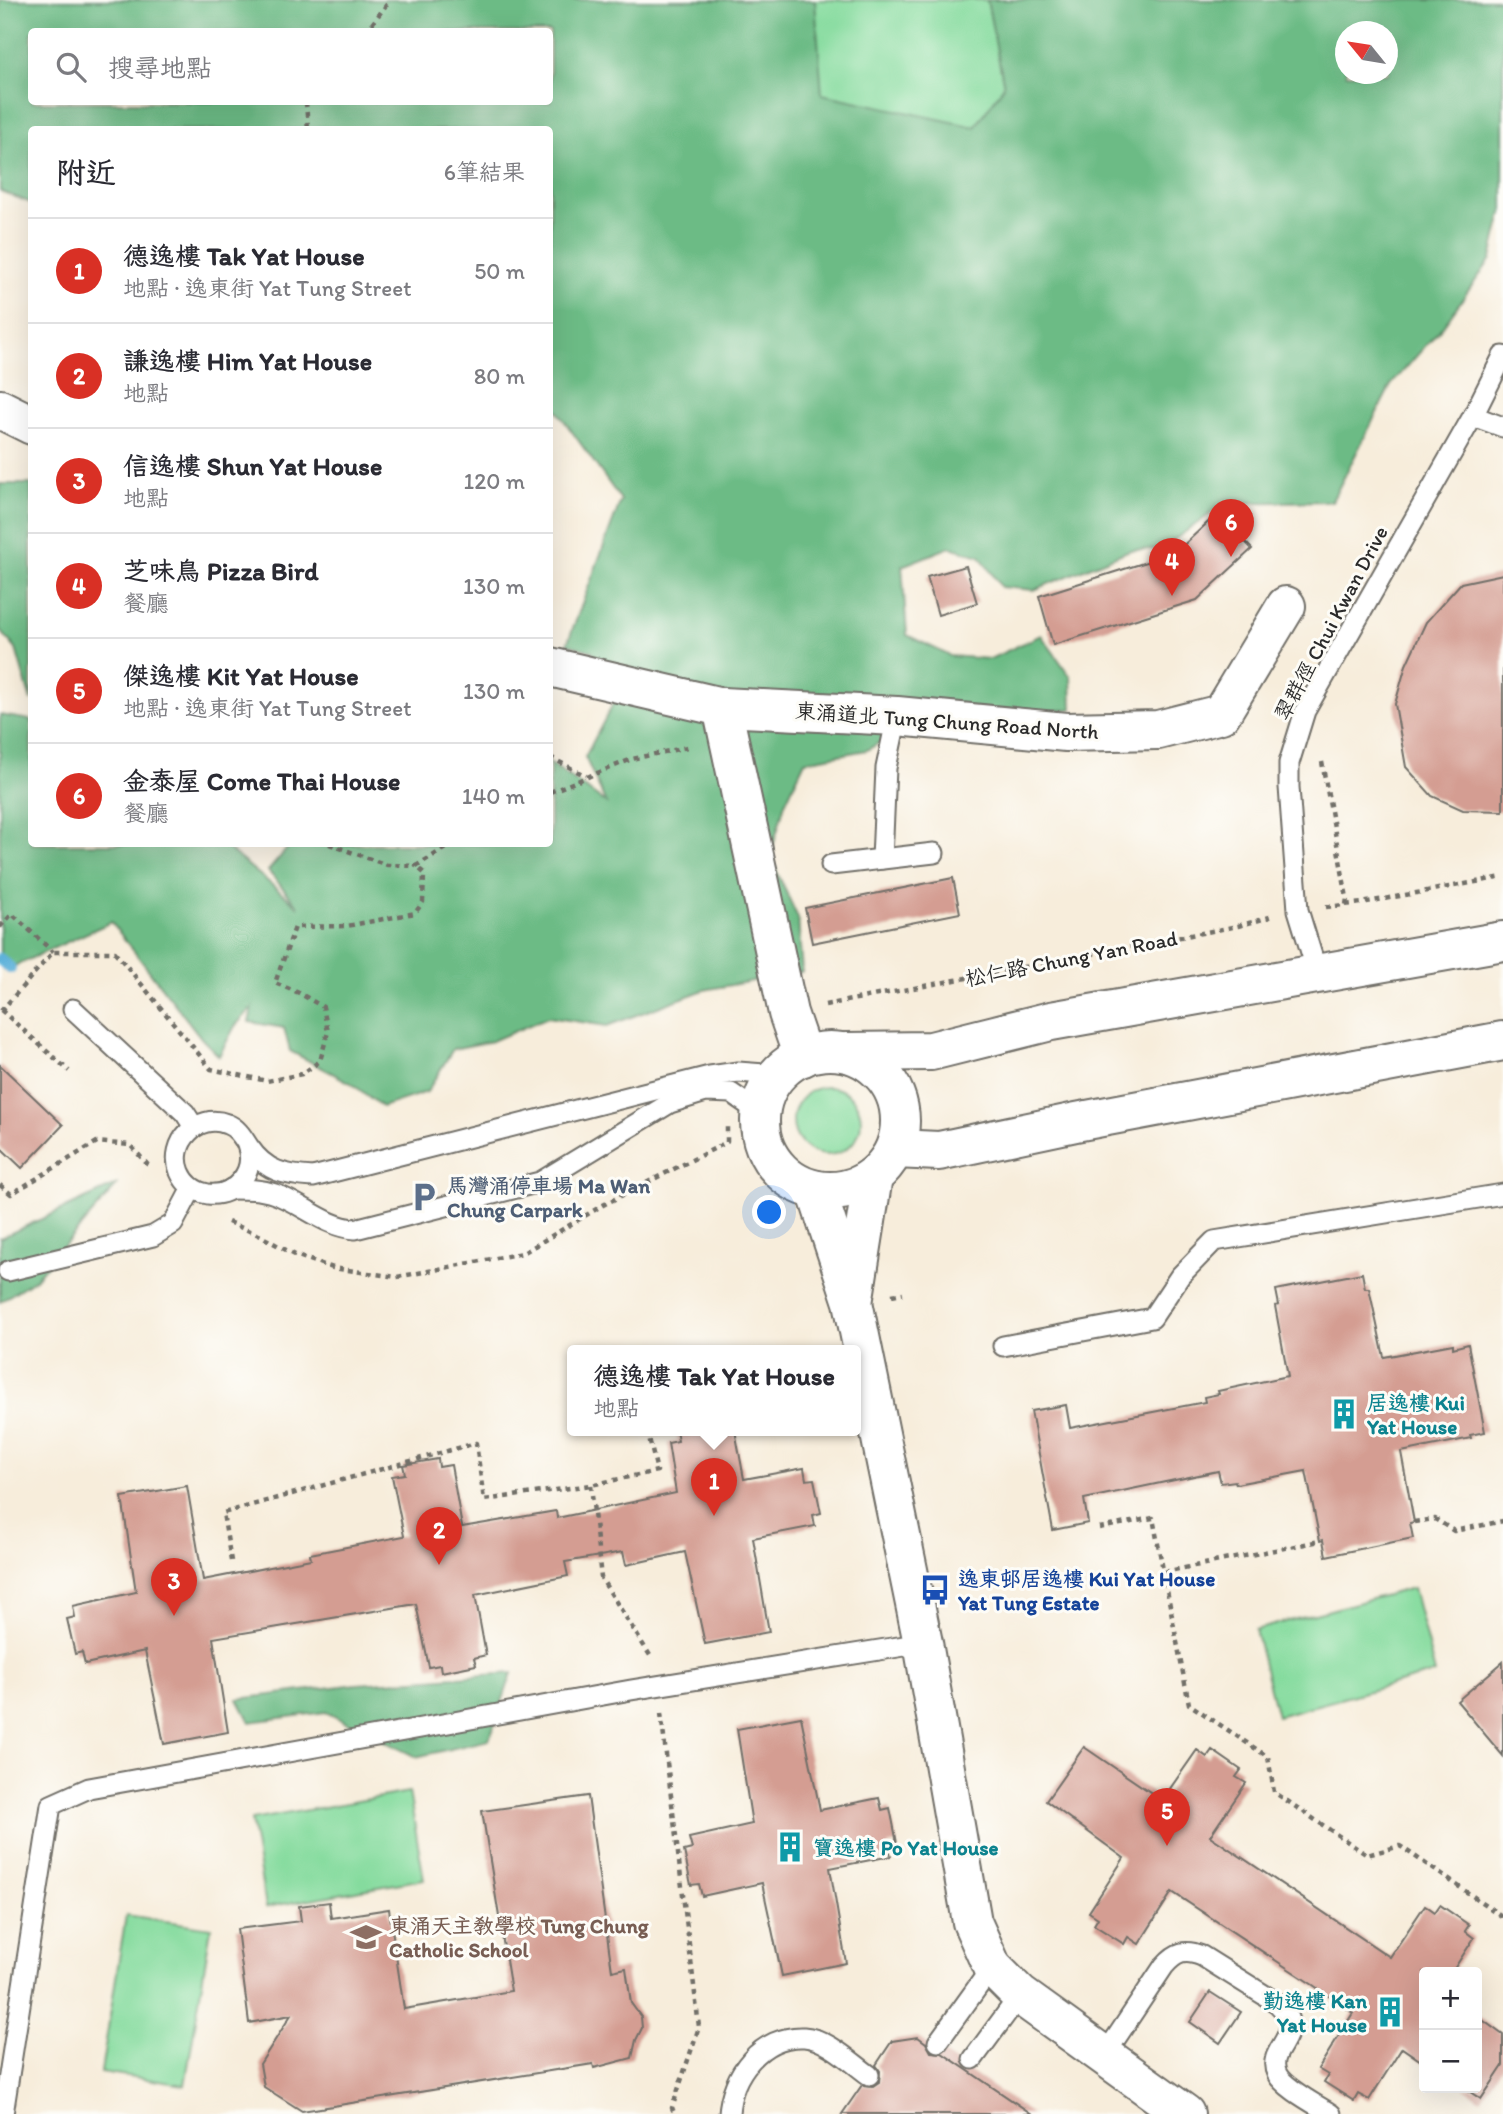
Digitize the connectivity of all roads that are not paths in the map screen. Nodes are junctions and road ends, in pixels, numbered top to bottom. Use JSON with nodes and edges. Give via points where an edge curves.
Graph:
{"nodes":[{"id":1,"x":1503,"y":356,"type":"edge"},
{"id":2,"x":0,"y":410,"type":"edge"},
{"id":3,"x":1473,"y":416,"type":"junction"},
{"id":4,"x":28,"y":423,"type":"edge"},
{"id":5,"x":1503,"y":427,"type":"edge"},
{"id":6,"x":1286,"y":607,"type":"dead end"},
{"id":7,"x":553,"y":668,"type":"edge"},
{"id":8,"x":722,"y":707,"type":"junction"},
{"id":9,"x":897,"y":716,"type":"junction"},
{"id":10,"x":934,"y":853,"type":"dead end"},
{"id":11,"x":883,"y":859,"type":"junction"},
{"id":12,"x":831,"y":865,"type":"dead end"},
{"id":13,"x":1503,"y":941,"type":"edge"},
{"id":14,"x":1318,"y":975,"type":"junction"},
{"id":15,"x":73,"y":1009,"type":"dead end"},
{"id":16,"x":1503,"y":1041,"type":"edge"},
{"id":17,"x":847,"y":1052,"type":"junction"},
{"id":18,"x":790,"y":1066,"type":"junction"},
{"id":19,"x":746,"y":1103,"type":"junction"},
{"id":20,"x":194,"y":1126,"type":"junction"},
{"id":21,"x":247,"y":1145,"type":"junction"},
{"id":22,"x":884,"y":1163,"type":"junction"},
{"id":23,"x":192,"y":1188,"type":"junction"},
{"id":24,"x":231,"y":1189,"type":"junction"},
{"id":25,"x":816,"y":1191,"type":"junction"},
{"id":26,"x":1503,"y":1194,"type":"edge"},
{"id":27,"x":8,"y":1271,"type":"dead end"},
{"id":28,"x":853,"y":1302,"type":"junction"},
{"id":29,"x":1003,"y":1346,"type":"dead end"},
{"id":30,"x":923,"y":1643,"type":"junction"},
{"id":31,"x":992,"y":1967,"type":"junction"},
{"id":32,"x":1020,"y":1995,"type":"junction"},
{"id":33,"x":937,"y":2042,"type":"dead end"},
{"id":34,"x":1104,"y":2056,"type":"junction"},
{"id":35,"x":973,"y":2059,"type":"dead end"},
{"id":36,"x":869,"y":2075,"type":"dead end"},
{"id":37,"x":3,"y":2114,"type":"edge"},
{"id":38,"x":729,"y":2114,"type":"edge"},
{"id":39,"x":1185,"y":2114,"type":"edge"},
{"id":40,"x":1331,"y":2114,"type":"edge"}],
"edges":[{"from":1,"to":3,"type":"lane","name":"翠群徑 Chui Kwan Drive"},
{"from":2,"to":4,"type":"street"},
{"from":3,"to":5,"type":"lane"},
{"from":3,"to":14,"type":"lane","name":"翠群徑 Chui Kwan Drive","via":[[1305,711],[1296,736],[1289,787],[1298,910]]},
{"from":6,"to":9,"type":"street","name":"東涌道北 Tung Chung Road North","via":[[1221,714],[1158,730],[1066,732]]},
{"from":7,"to":8,"type":"street","name":"東涌道北 Tung Chung Road North"},
{"from":8,"to":9,"type":"street","name":"東涌道北 Tung Chung Road North"},
{"from":8,"to":18,"type":"street","via":[[788,1013]]},
{"from":9,"to":11,"type":"lane","via":[[886,768]]},
{"from":10,"to":11,"type":"lane"},
{"from":11,"to":12,"type":"lane"},
{"from":13,"to":14,"type":"street"},
{"from":14,"to":17,"type":"street","via":[[1051,1021],[931,1051]]},
{"from":15,"to":20,"type":"lane"},
{"from":16,"to":22,"type":"street","via":[[1089,1119]]},
{"from":17,"to":18,"type":"street","via":[[828,1050]]},
{"from":17,"to":22,"type":"street","via":[[870,1062],[899,1101],[901,1125]]},
{"from":18,"to":19,"type":"street","via":[[766,1093]]},
{"from":18,"to":21,"type":"lane","via":[[710,1076],[313,1177],[284,1175]]},
{"from":19,"to":24,"type":"lane","via":[[706,1092],[670,1103],[540,1182],[355,1229],[340,1228],[275,1194]]},
{"from":19,"to":25,"type":"street","via":[[780,1171]]},
{"from":20,"to":21,"type":"lane","via":[[217,1121],[228,1124]]},
{"from":20,"to":23,"type":"lane","via":[[179,1145],[177,1157],[178,1168]]},
{"from":21,"to":24,"type":"lane","via":[[246,1176]]},
{"from":22,"to":25,"type":"street","via":[[858,1186]]},
{"from":22,"to":28,"type":"street"},
{"from":23,"to":24,"type":"lane","via":[[216,1195]]},
{"from":23,"to":27,"type":"lane","via":[[173,1224],[153,1236]]},
{"from":25,"to":28,"type":"street"},
{"from":26,"to":29,"type":"lane","via":[[1214,1241],[1180,1276],[1152,1318]]},
{"from":28,"to":30,"type":"street"},
{"from":30,"to":31,"type":"street","via":[[972,1922]]},
{"from":30,"to":37,"type":"lane","via":[[89,1788],[51,1805]]},
{"from":31,"to":32,"type":"street"},
{"from":31,"to":33,"type":"lane"},
{"from":32,"to":34,"type":"street"},
{"from":32,"to":35,"type":"lane"},
{"from":34,"to":39,"type":"street"},
{"from":34,"to":40,"type":"lane","via":[[1168,1961],[1184,1951],[1193,1952],[1285,2010],[1291,2020],[1276,2058],[1276,2073]]},
{"from":36,"to":38,"type":"lane","via":[[826,2045],[805,2037],[778,2041],[758,2052],[741,2072],[730,2096]]}]}
